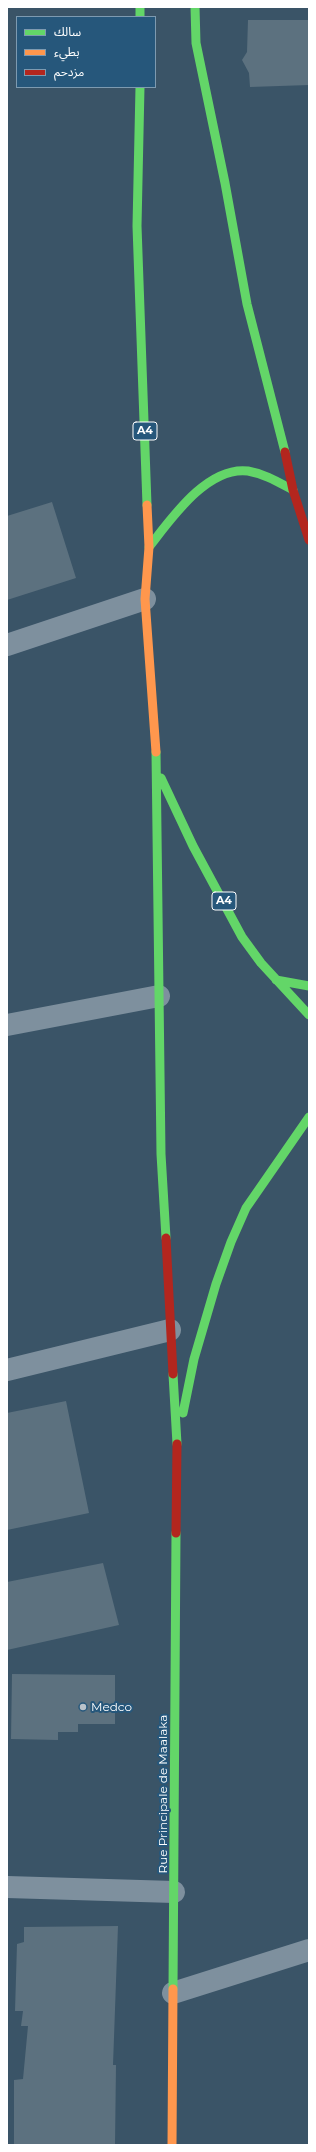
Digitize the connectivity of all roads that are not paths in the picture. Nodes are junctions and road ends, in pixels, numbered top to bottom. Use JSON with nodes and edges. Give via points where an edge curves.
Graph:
{"nodes":[{"id":1,"x":195,"y":7,"type":"edge"},
{"id":2,"x":140,"y":88,"type":"edge"},
{"id":3,"x":292,"y":490,"type":"junction"},
{"id":4,"x":309,"y":540,"type":"edge"},
{"id":5,"x":149,"y":547,"type":"junction"},
{"id":6,"x":145,"y":599,"type":"junction"},
{"id":7,"x":7,"y":645,"type":"edge"},
{"id":8,"x":158,"y":774,"type":"junction"},
{"id":9,"x":276,"y":980,"type":"junction"},
{"id":10,"x":309,"y":986,"type":"edge"},
{"id":11,"x":159,"y":996,"type":"junction"},
{"id":12,"x":309,"y":1015,"type":"edge"},
{"id":13,"x":7,"y":1024,"type":"edge"},
{"id":14,"x":309,"y":1117,"type":"edge"},
{"id":15,"x":170,"y":1330,"type":"junction"},
{"id":16,"x":7,"y":1370,"type":"edge"},
{"id":17,"x":177,"y":1444,"type":"junction"},
{"id":18,"x":7,"y":1887,"type":"edge"},
{"id":19,"x":174,"y":1892,"type":"junction"},
{"id":20,"x":309,"y":1950,"type":"edge"},
{"id":21,"x":173,"y":1993,"type":"junction"},
{"id":22,"x":172,"y":2145,"type":"edge"}],
"edges":[{"from":1,"to":3,"type":"main road","via":[[196,43],[247,304],[279,426]]},
{"from":2,"to":5,"type":"main road","number":"A4","via":[[137,226]]},
{"from":3,"to":4,"type":"main road"},
{"from":3,"to":5,"type":"main road","via":[[265,475],[242,471],[220,475],[195,492]]},
{"from":5,"to":6,"type":"main road","number":"A4"},
{"from":6,"to":7,"type":"street"},
{"from":6,"to":8,"type":"main road","number":"A4"},
{"from":8,"to":9,"type":"main road","number":"A4","via":[[242,937]]},
{"from":8,"to":11,"type":"main road"},
{"from":9,"to":10,"type":"main road"},
{"from":9,"to":12,"type":"main road","number":"A4"},
{"from":11,"to":13,"type":"street"},
{"from":11,"to":15,"type":"main road","via":[[161,1154]]},
{"from":14,"to":17,"type":"main road","via":[[246,1208],[231,1242],[194,1359]]},
{"from":15,"to":16,"type":"street"},
{"from":15,"to":17,"type":"main road"},
{"from":17,"to":19,"type":"main road","name":"Rue Principale de Maalaka"},
{"from":18,"to":19,"type":"street"},
{"from":19,"to":21,"type":"main road","name":"Rue Principale de Maalaka"},
{"from":20,"to":21,"type":"street"},
{"from":21,"to":22,"type":"main road","name":"Rue Principale de Maalaka"}]}
